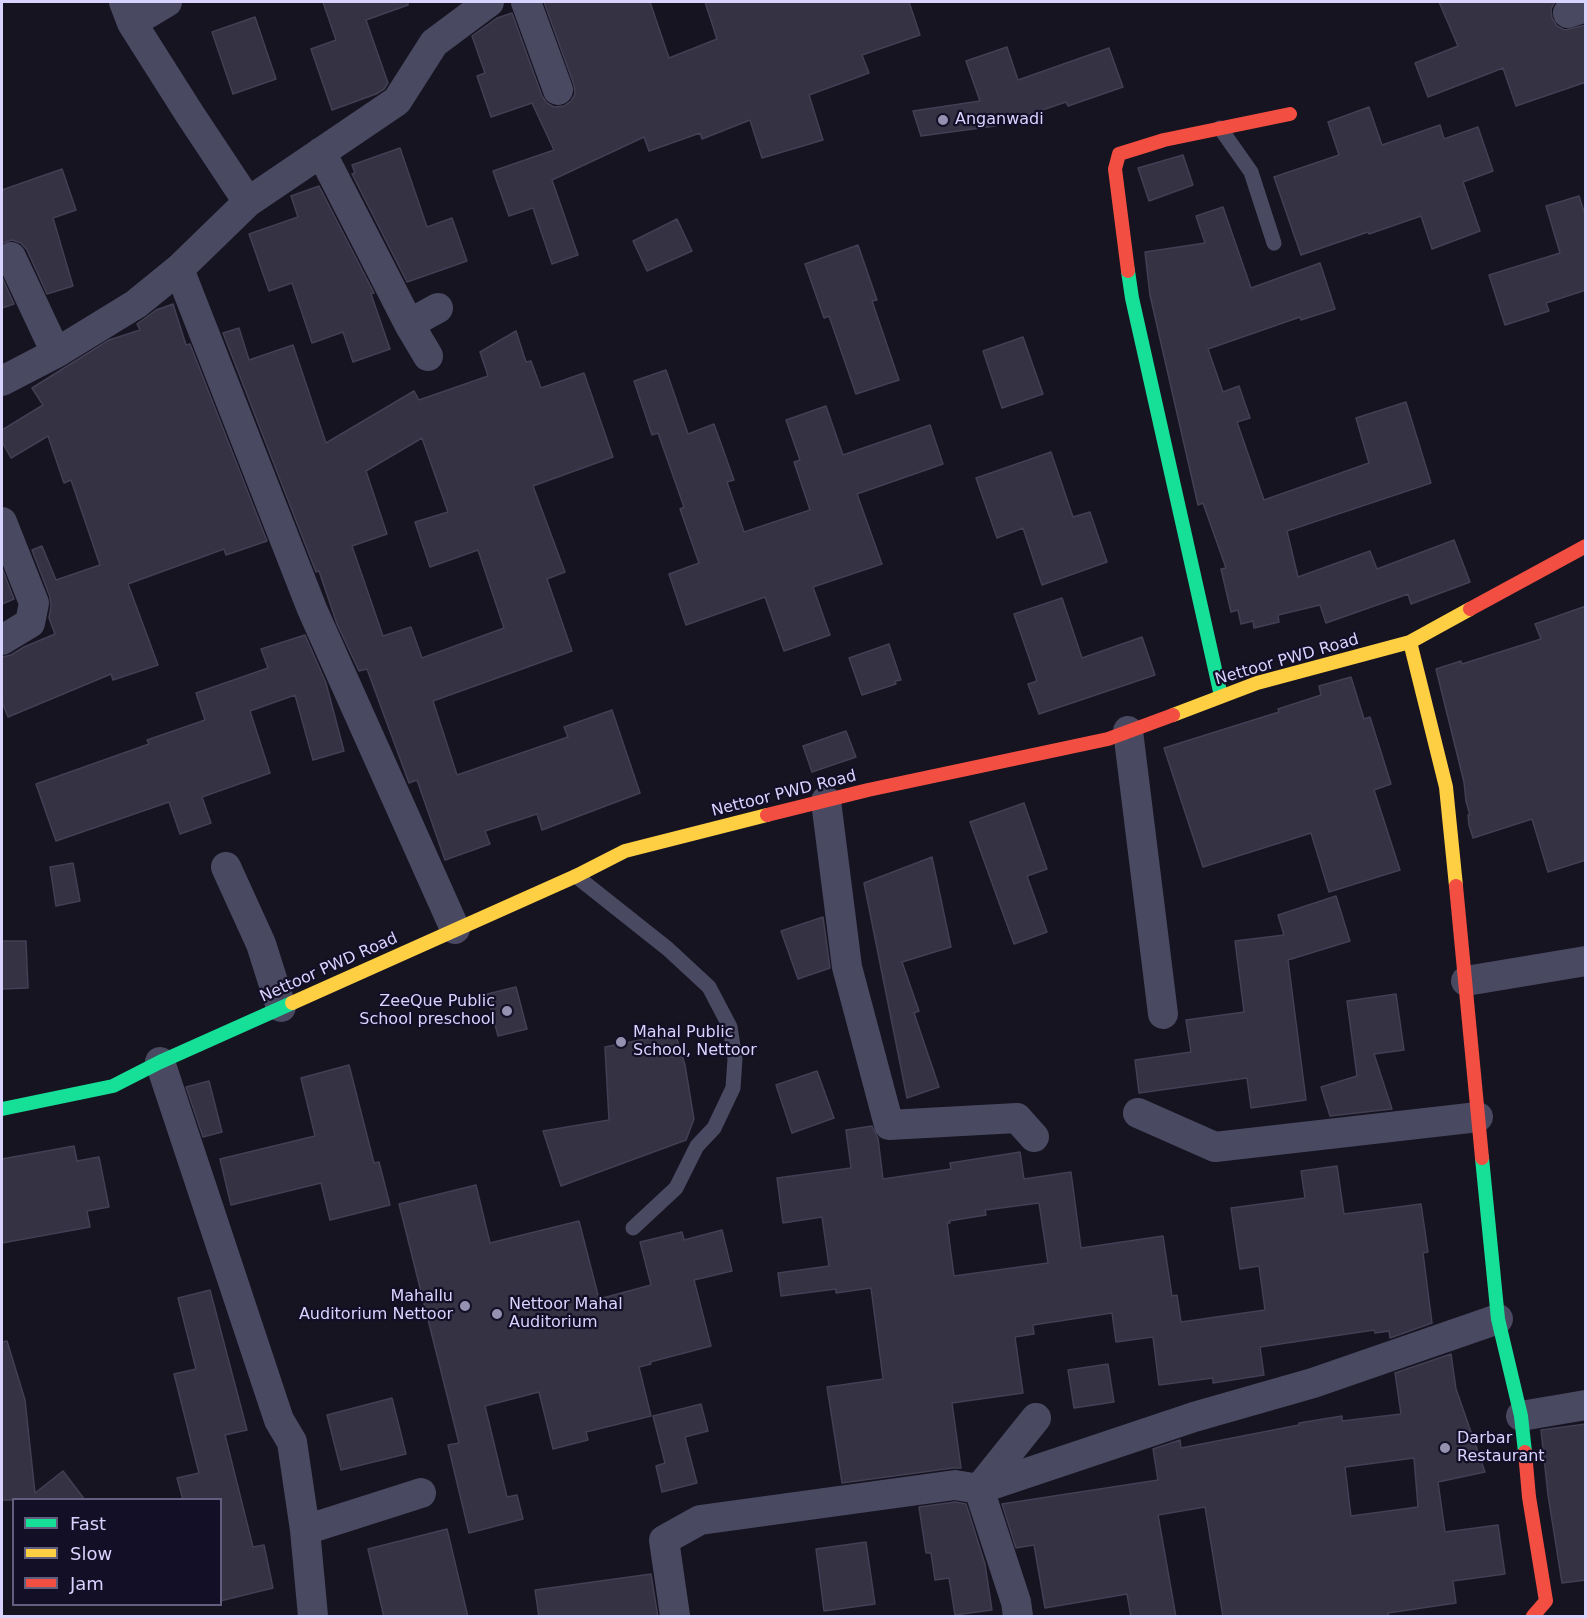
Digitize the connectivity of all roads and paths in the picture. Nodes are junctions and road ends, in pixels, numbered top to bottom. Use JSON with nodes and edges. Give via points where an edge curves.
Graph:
{"nodes":[{"id":1,"x":168,"y":2,"type":"edge"},
{"id":2,"x":489,"y":2,"type":"edge"},
{"id":3,"x":525,"y":2,"type":"edge"},
{"id":4,"x":128,"y":12,"type":"edge"},
{"id":5,"x":558,"y":90,"type":"dead end"},
{"id":6,"x":1290,"y":114,"type":"dead end"},
{"id":7,"x":1220,"y":128,"type":"junction"},
{"id":8,"x":321,"y":152,"type":"junction"},
{"id":9,"x":248,"y":202,"type":"junction"},
{"id":10,"x":1274,"y":243,"type":"dead end"},
{"id":11,"x":11,"y":257,"type":"dead end"},
{"id":12,"x":179,"y":269,"type":"junction"},
{"id":13,"x":438,"y":308,"type":"dead end"},
{"id":14,"x":409,"y":324,"type":"junction"},
{"id":15,"x":56,"y":352,"type":"junction"},
{"id":16,"x":428,"y":356,"type":"dead end"},
{"id":17,"x":2,"y":381,"type":"edge"},
{"id":18,"x":2,"y":522,"type":"edge"},
{"id":19,"x":1586,"y":546,"type":"edge"},
{"id":20,"x":2,"y":640,"type":"edge"},
{"id":21,"x":1410,"y":642,"type":"junction"},
{"id":22,"x":1221,"y":696,"type":"junction"},
{"id":23,"x":1128,"y":731,"type":"junction"},
{"id":24,"x":826,"y":801,"type":"junction"},
{"id":25,"x":226,"y":867,"type":"dead end"},
{"id":26,"x":576,"y":876,"type":"junction"},
{"id":27,"x":455,"y":930,"type":"junction"},
{"id":28,"x":1586,"y":961,"type":"edge"},
{"id":29,"x":1466,"y":981,"type":"junction"},
{"id":30,"x":281,"y":1007,"type":"junction"},
{"id":31,"x":1163,"y":1014,"type":"dead end"},
{"id":32,"x":160,"y":1062,"type":"junction"},
{"id":33,"x":2,"y":1110,"type":"edge"},
{"id":34,"x":1138,"y":1113,"type":"dead end"},
{"id":35,"x":1478,"y":1117,"type":"junction"},
{"id":36,"x":1034,"y":1137,"type":"dead end"},
{"id":37,"x":633,"y":1228,"type":"dead end"},
{"id":38,"x":1498,"y":1319,"type":"junction"},
{"id":39,"x":1586,"y":1405,"type":"edge"},
{"id":40,"x":1521,"y":1416,"type":"junction"},
{"id":41,"x":1036,"y":1419,"type":"dead end"},
{"id":42,"x":980,"y":1489,"type":"junction"},
{"id":43,"x":421,"y":1493,"type":"dead end"},
{"id":44,"x":304,"y":1530,"type":"junction"},
{"id":45,"x":313,"y":1617,"type":"edge"},
{"id":46,"x":675,"y":1617,"type":"edge"},
{"id":47,"x":1018,"y":1617,"type":"edge"},
{"id":48,"x":1533,"y":1617,"type":"edge"}],
"edges":[{"from":1,"to":4,"type":"street"},
{"from":2,"to":8,"type":"street","via":[[434,43],[397,102]]},
{"from":3,"to":5,"type":"street"},
{"from":4,"to":9,"type":"street"},
{"from":6,"to":7,"type":"street"},
{"from":7,"to":10,"type":"lane","via":[[1251,172]]},
{"from":7,"to":22,"type":"street","via":[[1119,154],[1115,169],[1132,298]]},
{"from":8,"to":9,"type":"street"},
{"from":8,"to":14,"type":"street"},
{"from":9,"to":12,"type":"street"},
{"from":11,"to":15,"type":"street"},
{"from":12,"to":15,"type":"street","via":[[136,304]]},
{"from":12,"to":27,"type":"street","via":[[312,609]]},
{"from":13,"to":14,"type":"street"},
{"from":14,"to":16,"type":"street"},
{"from":15,"to":17,"type":"street"},
{"from":18,"to":20,"type":"street","via":[[34,603],[30,623]]},
{"from":19,"to":21,"type":"street","name":"Nettoor PWD Road"},
{"from":21,"to":22,"type":"street","name":"Nettoor PWD Road"},
{"from":21,"to":29,"type":"street","via":[[1446,787]]},
{"from":22,"to":23,"type":"street","name":"Nettoor PWD Road"},
{"from":23,"to":24,"type":"street","name":"Nettoor PWD Road"},
{"from":23,"to":31,"type":"street"},
{"from":24,"to":26,"type":"street","name":"Nettoor PWD Road","via":[[625,851]]},
{"from":24,"to":36,"type":"street","via":[[847,967],[889,1125],[1017,1118]]},
{"from":25,"to":30,"type":"street","via":[[261,944]]},
{"from":26,"to":27,"type":"street","name":"Nettoor PWD Road"},
{"from":26,"to":37,"type":"lane","via":[[709,987],[730,1027],[735,1059],[733,1088],[714,1128],[697,1146],[676,1188]]},
{"from":27,"to":30,"type":"street","name":"Nettoor PWD Road"},
{"from":28,"to":29,"type":"street"},
{"from":29,"to":35,"type":"street"},
{"from":30,"to":32,"type":"street","name":"Nettoor PWD Road"},
{"from":32,"to":33,"type":"street","name":"Nettoor PWD Road","via":[[113,1086]]},
{"from":32,"to":44,"type":"street","via":[[279,1420],[292,1442]]},
{"from":34,"to":35,"type":"street","via":[[1215,1147]]},
{"from":35,"to":38,"type":"street"},
{"from":38,"to":40,"type":"street"},
{"from":38,"to":42,"type":"street","via":[[1313,1383],[1194,1417]]},
{"from":39,"to":40,"type":"street"},
{"from":40,"to":48,"type":"street","via":[[1546,1601]]},
{"from":41,"to":42,"type":"street"},
{"from":42,"to":46,"type":"street","via":[[956,1485],[700,1520],[664,1540]]},
{"from":42,"to":47,"type":"street"},
{"from":43,"to":44,"type":"street"},
{"from":44,"to":45,"type":"street"}]}
